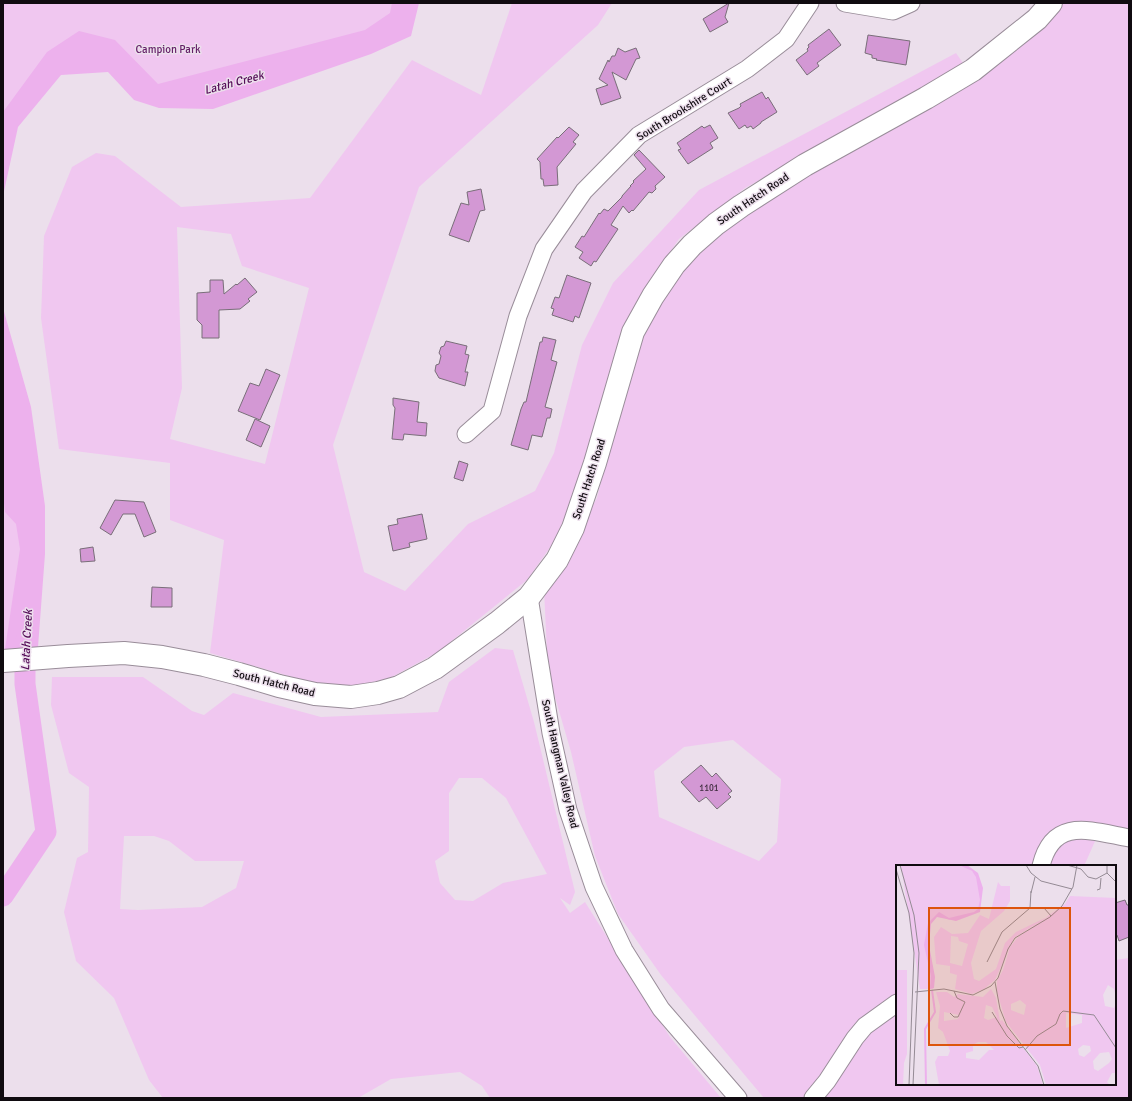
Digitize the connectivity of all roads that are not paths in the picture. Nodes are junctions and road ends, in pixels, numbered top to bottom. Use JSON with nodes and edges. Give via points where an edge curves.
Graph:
{"nodes":[{"id":1,"x":810,"y":3,"type":"edge"},
{"id":2,"x":845,"y":3,"type":"edge"},
{"id":3,"x":911,"y":3,"type":"edge"},
{"id":4,"x":1051,"y":3,"type":"edge"},
{"id":5,"x":466,"y":434,"type":"dead end"},
{"id":6,"x":529,"y":597,"type":"junction"},
{"id":7,"x":3,"y":661,"type":"edge"},
{"id":8,"x":1129,"y":838,"type":"edge"},
{"id":9,"x":1041,"y":865,"type":"edge"},
{"id":10,"x":896,"y":1004,"type":"edge"},
{"id":11,"x":738,"y":1098,"type":"edge"},
{"id":12,"x":813,"y":1098,"type":"edge"}],
"edges":[{"from":1,"to":5,"type":"street","name":"South Brookshire Court","via":[[786,39],[747,69],[639,135],[584,191],[544,249],[518,316],[492,411]]},
{"from":2,"to":3,"type":"street","via":[[893,11]]},
{"from":4,"to":6,"type":"main road","name":"South Hatch Road","via":[[1037,19],[973,70],[805,165],[741,206],[692,245],[674,265],[633,332],[595,463],[572,528],[557,560]]},
{"from":6,"to":7,"type":"main road","name":"South Hatch Road","via":[[498,623],[435,668],[399,687],[364,695],[315,694],[204,665],[124,653]]},
{"from":6,"to":11,"type":"street","name":"South Hangman Valley Road","via":[[551,733],[568,810],[594,887],[624,950],[661,1010]]},
{"from":8,"to":9,"type":"street","via":[[1091,831],[1068,831],[1053,839]]},
{"from":10,"to":12,"type":"street","via":[[865,1026]]}]}
